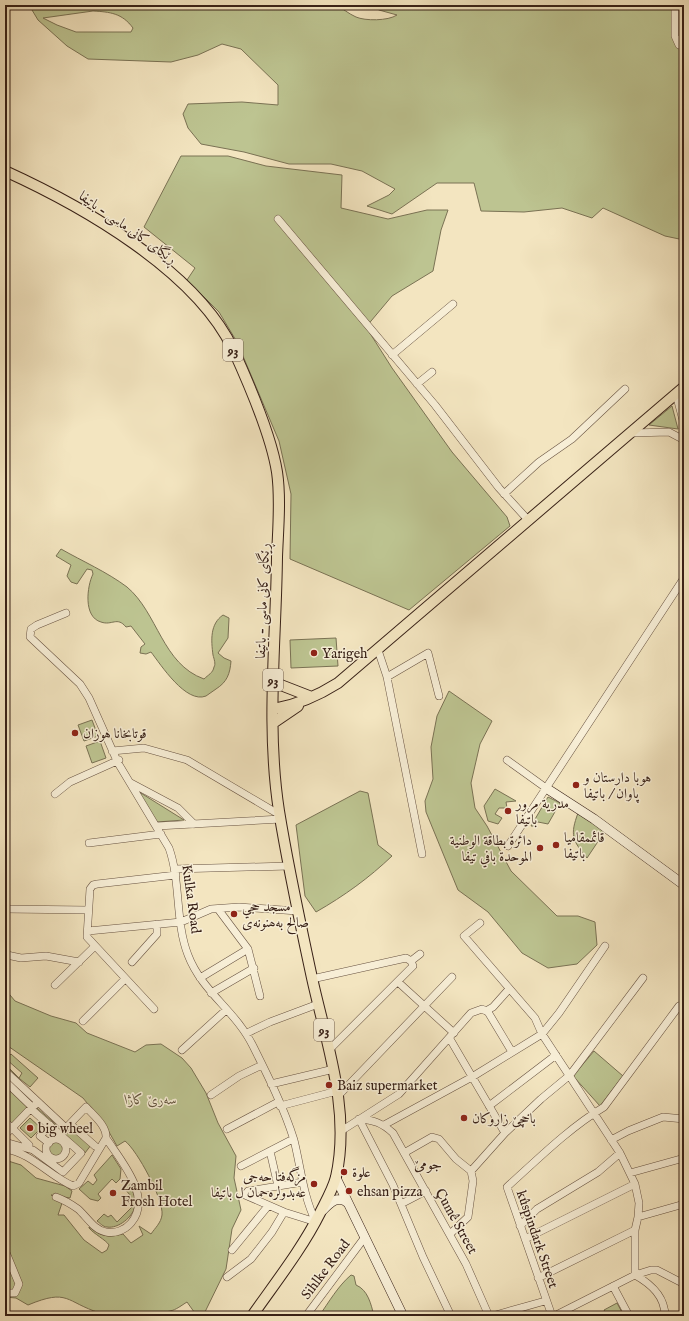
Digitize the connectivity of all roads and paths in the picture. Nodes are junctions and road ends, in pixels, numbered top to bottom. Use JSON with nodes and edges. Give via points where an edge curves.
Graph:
{"nodes":[{"id":1,"x":674,"y":5,"type":"edge"},
{"id":2,"x":684,"y":47,"type":"edge"},
{"id":3,"x":5,"y":171,"type":"edge"},
{"id":4,"x":278,"y":219,"type":"dead end"},
{"id":5,"x":453,"y":304,"type":"dead end"},
{"id":6,"x":392,"y":355,"type":"junction"},
{"id":7,"x":432,"y":372,"type":"dead end"},
{"id":8,"x":417,"y":384,"type":"junction"},
{"id":9,"x":684,"y":387,"type":"edge"},
{"id":10,"x":625,"y":389,"type":"dead end"},
{"id":11,"x":676,"y":394,"type":"junction"},
{"id":12,"x":684,"y":424,"type":"edge"},
{"id":13,"x":632,"y":433,"type":"junction"},
{"id":14,"x":684,"y":440,"type":"edge"},
{"id":15,"x":504,"y":494,"type":"junction"},
{"id":16,"x":529,"y":521,"type":"junction"},
{"id":17,"x":684,"y":578,"type":"edge"},
{"id":18,"x":66,"y":613,"type":"dead end"},
{"id":19,"x":378,"y":650,"type":"junction"},
{"id":20,"x":387,"y":677,"type":"junction"},
{"id":21,"x":273,"y":682,"type":"junction"},
{"id":22,"x":310,"y":696,"type":"junction"},
{"id":23,"x":439,"y":696,"type":"dead end"},
{"id":24,"x":274,"y":705,"type":"junction"},
{"id":25,"x":273,"y":723,"type":"junction"},
{"id":26,"x":112,"y":751,"type":"junction"},
{"id":27,"x":118,"y":760,"type":"junction"},
{"id":28,"x":507,"y":760,"type":"dead end"},
{"id":29,"x":130,"y":783,"type":"junction"},
{"id":30,"x":546,"y":788,"type":"junction"},
{"id":31,"x":55,"y":794,"type":"dead end"},
{"id":32,"x":280,"y":817,"type":"junction"},
{"id":33,"x":194,"y":824,"type":"junction"},
{"id":34,"x":157,"y":826,"type":"junction"},
{"id":35,"x":161,"y":834,"type":"junction"},
{"id":36,"x":89,"y":844,"type":"dead end"},
{"id":37,"x":508,"y":846,"type":"dead end"},
{"id":38,"x":422,"y":854,"type":"dead end"},
{"id":39,"x":289,"y":866,"type":"junction"},
{"id":40,"x":175,"y":872,"type":"junction"},
{"id":41,"x":684,"y":885,"type":"edge"},
{"id":42,"x":5,"y":909,"type":"edge"},
{"id":43,"x":218,"y":909,"type":"junction"},
{"id":44,"x":88,"y":910,"type":"junction"},
{"id":45,"x":298,"y":911,"type":"junction"},
{"id":46,"x":181,"y":922,"type":"junction"},
{"id":47,"x":480,"y":923,"type":"dead end"},
{"id":48,"x":157,"y":924,"type":"junction"},
{"id":49,"x":88,"y":931,"type":"junction"},
{"id":50,"x":95,"y":946,"type":"junction"},
{"id":51,"x":605,"y":946,"type":"dead end"},
{"id":52,"x":248,"y":949,"type":"junction"},
{"id":53,"x":5,"y":953,"type":"edge"},
{"id":54,"x":420,"y":954,"type":"dead end"},
{"id":55,"x":411,"y":961,"type":"junction"},
{"id":56,"x":79,"y":962,"type":"junction"},
{"id":57,"x":132,"y":962,"type":"dead end"},
{"id":58,"x":254,"y":968,"type":"junction"},
{"id":59,"x":452,"y":977,"type":"dead end"},
{"id":60,"x":200,"y":978,"type":"junction"},
{"id":61,"x":643,"y":978,"type":"dead end"},
{"id":62,"x":125,"y":979,"type":"junction"},
{"id":63,"x":312,"y":979,"type":"junction"},
{"id":64,"x":398,"y":982,"type":"junction"},
{"id":65,"x":55,"y":985,"type":"dead end"},
{"id":66,"x":510,"y":989,"type":"junction"},
{"id":67,"x":211,"y":994,"type":"junction"},
{"id":68,"x":260,"y":996,"type":"dead end"},
{"id":69,"x":318,"y":1004,"type":"junction"},
{"id":70,"x":423,"y":1006,"type":"junction"},
{"id":71,"x":679,"y":1006,"type":"dead end"},
{"id":72,"x":154,"y":1009,"type":"dead end"},
{"id":73,"x":226,"y":1010,"type":"junction"},
{"id":74,"x":486,"y":1011,"type":"junction"},
{"id":75,"x":83,"y":1021,"type":"dead end"},
{"id":76,"x":247,"y":1033,"type":"junction"},
{"id":77,"x":542,"y":1034,"type":"junction"},
{"id":78,"x":452,"y":1036,"type":"junction"},
{"id":79,"x":182,"y":1050,"type":"dead end"},
{"id":80,"x":329,"y":1050,"type":"junction"},
{"id":81,"x":512,"y":1052,"type":"junction"},
{"id":82,"x":556,"y":1055,"type":"junction"},
{"id":83,"x":262,"y":1065,"type":"junction"},
{"id":84,"x":334,"y":1070,"type":"junction"},
{"id":85,"x":5,"y":1071,"type":"edge"},
{"id":86,"x":570,"y":1075,"type":"junction"},
{"id":87,"x":472,"y":1077,"type":"junction"},
{"id":88,"x":271,"y":1084,"type":"junction"},
{"id":89,"x":7,"y":1086,"type":"edge"},
{"id":90,"x":338,"y":1094,"type":"junction"},
{"id":91,"x":211,"y":1095,"type":"dead end"},
{"id":92,"x":279,"y":1104,"type":"junction"},
{"id":93,"x":34,"y":1106,"type":"junction"},
{"id":94,"x":489,"y":1106,"type":"junction"},
{"id":95,"x":594,"y":1113,"type":"junction"},
{"id":96,"x":358,"y":1119,"type":"junction"},
{"id":97,"x":684,"y":1119,"type":"edge"},
{"id":98,"x":5,"y":1122,"type":"edge"},
{"id":99,"x":70,"y":1124,"type":"junction"},
{"id":100,"x":50,"y":1125,"type":"junction"},
{"id":101,"x":384,"y":1125,"type":"junction"},
{"id":102,"x":12,"y":1128,"type":"junction"},
{"id":103,"x":227,"y":1129,"type":"dead end"},
{"id":104,"x":341,"y":1131,"type":"junction"},
{"id":105,"x":505,"y":1133,"type":"junction"},
{"id":106,"x":5,"y":1135,"type":"edge"},
{"id":107,"x":40,"y":1136,"type":"junction"},
{"id":108,"x":106,"y":1138,"type":"junction"},
{"id":109,"x":293,"y":1139,"type":"junction"},
{"id":110,"x":612,"y":1140,"type":"junction"},
{"id":111,"x":64,"y":1141,"type":"junction"},
{"id":112,"x":5,"y":1142,"type":"edge"},
{"id":113,"x":49,"y":1143,"type":"junction"},
{"id":114,"x":27,"y":1146,"type":"junction"},
{"id":115,"x":95,"y":1146,"type":"dead end"},
{"id":116,"x":5,"y":1149,"type":"edge"},
{"id":117,"x":270,"y":1151,"type":"junction"},
{"id":118,"x":404,"y":1152,"type":"junction"},
{"id":119,"x":620,"y":1153,"type":"junction"},
{"id":120,"x":63,"y":1156,"type":"junction"},
{"id":121,"x":48,"y":1158,"type":"junction"},
{"id":122,"x":684,"y":1158,"type":"edge"},
{"id":123,"x":71,"y":1163,"type":"junction"},
{"id":124,"x":241,"y":1166,"type":"dead end"},
{"id":125,"x":471,"y":1171,"type":"junction"},
{"id":126,"x":630,"y":1172,"type":"junction"},
{"id":127,"x":336,"y":1178,"type":"junction"},
{"id":128,"x":303,"y":1182,"type":"junction"},
{"id":129,"x":635,"y":1184,"type":"junction"},
{"id":130,"x":278,"y":1186,"type":"junction"},
{"id":131,"x":426,"y":1191,"type":"junction"},
{"id":132,"x":56,"y":1197,"type":"dead end"},
{"id":133,"x":348,"y":1203,"type":"junction"},
{"id":134,"x":401,"y":1204,"type":"junction"},
{"id":135,"x":684,"y":1204,"type":"edge"},
{"id":136,"x":268,"y":1206,"type":"junction"},
{"id":137,"x":284,"y":1212,"type":"junction"},
{"id":138,"x":318,"y":1217,"type":"junction"},
{"id":139,"x":638,"y":1217,"type":"junction"},
{"id":140,"x":520,"y":1226,"type":"junction"},
{"id":141,"x":635,"y":1230,"type":"junction"},
{"id":142,"x":450,"y":1234,"type":"junction"},
{"id":143,"x":365,"y":1237,"type":"junction"},
{"id":144,"x":525,"y":1239,"type":"junction"},
{"id":145,"x":5,"y":1250,"type":"edge"},
{"id":146,"x":232,"y":1250,"type":"dead end"},
{"id":147,"x":635,"y":1275,"type":"junction"},
{"id":148,"x":227,"y":1277,"type":"dead end"},
{"id":149,"x":538,"y":1278,"type":"junction"},
{"id":150,"x":684,"y":1284,"type":"edge"},
{"id":151,"x":613,"y":1286,"type":"junction"},
{"id":152,"x":5,"y":1293,"type":"edge"},
{"id":153,"x":546,"y":1301,"type":"junction"},
{"id":154,"x":252,"y":1316,"type":"edge"},
{"id":155,"x":306,"y":1316,"type":"edge"},
{"id":156,"x":403,"y":1316,"type":"edge"},
{"id":157,"x":452,"y":1316,"type":"edge"},
{"id":158,"x":491,"y":1316,"type":"edge"},
{"id":159,"x":553,"y":1316,"type":"edge"},
{"id":160,"x":629,"y":1316,"type":"edge"},
{"id":161,"x":665,"y":1316,"type":"edge"}],
"edges":[{"from":1,"to":2,"type":"street","via":[[675,36],[679,45]]},
{"from":3,"to":21,"type":"main road","name":"ڕێگای کانی ماسی - باتيفا","number":"93","via":[[82,211],[167,270],[216,322],[232,347],[270,443],[277,474]]},
{"from":4,"to":6,"type":"street"},
{"from":5,"to":6,"type":"street"},
{"from":6,"to":8,"type":"street"},
{"from":7,"to":8,"type":"street"},
{"from":8,"to":15,"type":"street"},
{"from":9,"to":11,"type":"main road"},
{"from":10,"to":15,"type":"street","via":[[572,439],[539,462]]},
{"from":11,"to":12,"type":"street"},
{"from":11,"to":13,"type":"main road"},
{"from":13,"to":14,"type":"street","via":[[669,432]]},
{"from":13,"to":16,"type":"main road"},
{"from":15,"to":16,"type":"street"},
{"from":16,"to":19,"type":"main road"},
{"from":17,"to":30,"type":"street"},
{"from":18,"to":26,"type":"street","name":"Kulka Road","via":[[31,629],[30,637],[80,684],[89,698]]},
{"from":19,"to":20,"type":"street"},
{"from":19,"to":22,"type":"main road","via":[[325,692]]},
{"from":20,"to":23,"type":"street","via":[[428,653]]},
{"from":20,"to":38,"type":"street"},
{"from":21,"to":22,"type":"main road"},
{"from":21,"to":24,"type":"main road","name":"ڕێگای کانی ماسی - باتيفا","number":"93"},
{"from":22,"to":24,"type":"main road"},
{"from":22,"to":25,"type":"main road","via":[[310,700]]},
{"from":24,"to":25,"type":"main road","name":"ڕێگای کانی ماسی - باتيفا","number":"93"},
{"from":25,"to":32,"type":"main road","name":"ڕێگای کانی ماسی - باتيفا","number":"93","via":[[273,760]]},
{"from":26,"to":27,"type":"street","name":"Kulka Road"},
{"from":26,"to":32,"type":"street","via":[[144,748],[187,760]]},
{"from":27,"to":29,"type":"street","name":"Kulka Road"},
{"from":27,"to":31,"type":"street","via":[[70,782]]},
{"from":28,"to":30,"type":"street"},
{"from":29,"to":33,"type":"street","via":[[178,808]]},
{"from":29,"to":34,"type":"street","name":"Kulka Road"},
{"from":30,"to":37,"type":"street"},
{"from":30,"to":41,"type":"main road","via":[[594,819]]},
{"from":32,"to":33,"type":"street"},
{"from":32,"to":39,"type":"main road","name":"ڕێگای کانی ماسی - باتيفا","number":"93"},
{"from":33,"to":34,"type":"street"},
{"from":34,"to":35,"type":"street","name":"Kulka Road"},
{"from":35,"to":36,"type":"street"},
{"from":35,"to":40,"type":"street","name":"Kulka Road","via":[[169,848]]},
{"from":39,"to":40,"type":"street"},
{"from":39,"to":45,"type":"main road","name":"ڕێگای کانی ماسی - باتيفا","number":"93"},
{"from":40,"to":44,"type":"street","via":[[93,885],[90,889]]},
{"from":40,"to":46,"type":"street","name":"Kulka Road"},
{"from":42,"to":44,"type":"street"},
{"from":43,"to":45,"type":"street","via":[[239,907]]},
{"from":43,"to":46,"type":"street","via":[[211,909]]},
{"from":43,"to":52,"type":"street"},
{"from":44,"to":49,"type":"street"},
{"from":45,"to":63,"type":"main road","name":"ڕێگای کانی ماسی - باتيفا","number":"93"},
{"from":46,"to":48,"type":"street"},
{"from":46,"to":60,"type":"street","name":"Kulka Road","via":[[187,954]]},
{"from":47,"to":66,"type":"street","via":[[464,936]]},
{"from":48,"to":49,"type":"street"},
{"from":48,"to":57,"type":"street","via":[[157,934]]},
{"from":49,"to":50,"type":"street","via":[[87,937]]},
{"from":50,"to":56,"type":"street"},
{"from":50,"to":62,"type":"street"},
{"from":51,"to":77,"type":"street"},
{"from":52,"to":58,"type":"street"},
{"from":52,"to":60,"type":"street"},
{"from":53,"to":56,"type":"street","via":[[21,958],[46,956]]},
{"from":54,"to":55,"type":"street"},
{"from":55,"to":63,"type":"street","via":[[406,958]]},
{"from":55,"to":64,"type":"street","via":[[413,966]]},
{"from":56,"to":65,"type":"street"},
{"from":58,"to":67,"type":"street"},
{"from":58,"to":68,"type":"street"},
{"from":59,"to":70,"type":"street"},
{"from":60,"to":67,"type":"street","name":"Kulka Road"},
{"from":61,"to":86,"type":"street"},
{"from":62,"to":72,"type":"street"},
{"from":62,"to":75,"type":"street"},
{"from":63,"to":69,"type":"main road","name":"ڕێگای کانی ماسی - باتيفا","number":"93"},
{"from":64,"to":70,"type":"street"},
{"from":64,"to":80,"type":"street"},
{"from":66,"to":74,"type":"street"},
{"from":66,"to":77,"type":"street","via":[[535,1018]]},
{"from":67,"to":73,"type":"street","name":"Kulka Road"},
{"from":69,"to":76,"type":"street"},
{"from":69,"to":80,"type":"main road","name":"ڕێگای کانی ماسی - باتيفا","number":"93"},
{"from":70,"to":78,"type":"street"},
{"from":70,"to":90,"type":"street"},
{"from":71,"to":95,"type":"street","via":[[604,1107]]},
{"from":73,"to":76,"type":"street","name":"Kulka Road"},
{"from":73,"to":79,"type":"street"},
{"from":74,"to":78,"type":"street","via":[[482,1009],[471,1013]]},
{"from":74,"to":81,"type":"street"},
{"from":76,"to":83,"type":"street","name":"Kulka Road"},
{"from":77,"to":81,"type":"street"},
{"from":77,"to":82,"type":"street"},
{"from":78,"to":87,"type":"street"},
{"from":78,"to":96,"type":"street","via":[[398,1094]]},
{"from":80,"to":84,"type":"main road","name":"ڕێگای کانی ماسی - باتيفا","number":"93"},
{"from":81,"to":87,"type":"street"},
{"from":82,"to":86,"type":"street"},
{"from":82,"to":94,"type":"street"},
{"from":83,"to":88,"type":"street","name":"Kulka Road"},
{"from":83,"to":91,"type":"street","via":[[239,1076]]},
{"from":84,"to":88,"type":"street"},
{"from":84,"to":90,"type":"main road","name":"ڕێگای کانی ماسی - باتيفا","number":"93"},
{"from":85,"to":93,"type":"street"},
{"from":86,"to":95,"type":"street"},
{"from":86,"to":105,"type":"street"},
{"from":87,"to":94,"type":"street"},
{"from":87,"to":101,"type":"street"},
{"from":88,"to":92,"type":"street","name":"Kulka Road"},
{"from":89,"to":93,"type":"street"},
{"from":90,"to":92,"type":"street"},
{"from":90,"to":104,"type":"main road","name":"ڕێگای کانی ماسی - باتيفا","number":"93"},
{"from":92,"to":103,"type":"street"},
{"from":92,"to":109,"type":"street","name":"Kulka Road"},
{"from":93,"to":99,"type":"street","via":[[66,1128]]},
{"from":93,"to":100,"type":"street"},
{"from":93,"to":102,"type":"street"},
{"from":94,"to":105,"type":"street"},
{"from":95,"to":110,"type":"street"},
{"from":95,"to":140,"type":"street","name":"kûspindark Street","via":[[507,1187]]},
{"from":96,"to":101,"type":"street","via":[[373,1120]]},
{"from":96,"to":104,"type":"street"},
{"from":96,"to":134,"type":"street"},
{"from":97,"to":110,"type":"street","via":[[662,1117]]},
{"from":98,"to":102,"type":"street"},
{"from":99,"to":108,"type":"street","via":[[86,1107],[103,1125]]},
{"from":99,"to":115,"type":"street"},
{"from":100,"to":107,"type":"street"},
{"from":100,"to":111,"type":"street"},
{"from":101,"to":118,"type":"street","name":"Çumê Street","via":[[393,1133]]},
{"from":102,"to":106,"type":"street"},
{"from":102,"to":114,"type":"street"},
{"from":104,"to":127,"type":"main road","name":"ڕێگای کانی ماسی - باتيفا","number":"93"},
{"from":105,"to":125,"type":"street"},
{"from":107,"to":113,"type":"street"},
{"from":107,"to":114,"type":"street"},
{"from":108,"to":116,"type":"street","via":[[79,1183],[73,1186],[63,1182],[26,1156]]},
{"from":108,"to":132,"type":"street","via":[[137,1191],[139,1205],[129,1226],[114,1232],[106,1232],[96,1228],[69,1203]]},
{"from":109,"to":117,"type":"street"},
{"from":109,"to":128,"type":"street","name":"Kulka Road"},
{"from":110,"to":119,"type":"street"},
{"from":111,"to":113,"type":"street"},
{"from":111,"to":120,"type":"street","via":[[66,1148]]},
{"from":111,"to":123,"type":"street","via":[[81,1153]]},
{"from":112,"to":114,"type":"street"},
{"from":113,"to":121,"type":"street","via":[[46,1149]]},
{"from":114,"to":121,"type":"street"},
{"from":117,"to":124,"type":"street"},
{"from":117,"to":130,"type":"street"},
{"from":118,"to":125,"type":"street","via":[[432,1137],[438,1139],[456,1160]]},
{"from":118,"to":131,"type":"street","name":"Çumê Street"},
{"from":119,"to":126,"type":"street"},
{"from":119,"to":140,"type":"street","via":[[598,1172],[537,1209]]},
{"from":120,"to":121,"type":"street","via":[[57,1159]]},
{"from":120,"to":123,"type":"street"},
{"from":121,"to":123,"type":"street","via":[[63,1172]]},
{"from":122,"to":126,"type":"street"},
{"from":125,"to":142,"type":"street","via":[[473,1181],[468,1217]]},
{"from":126,"to":129,"type":"street"},
{"from":127,"to":133,"type":"main road"},
{"from":127,"to":138,"type":"main road","name":"ڕێگای کانی ماسی - باتيفا","number":"93"},
{"from":128,"to":130,"type":"street"},
{"from":128,"to":138,"type":"street","name":"Kulka Road","via":[[310,1210]]},
{"from":129,"to":139,"type":"street","via":[[639,1203]]},
{"from":129,"to":144,"type":"street"},
{"from":130,"to":136,"type":"street","via":[[246,1192],[247,1198]]},
{"from":131,"to":134,"type":"street"},
{"from":131,"to":142,"type":"street","name":"Çumê Street"},
{"from":133,"to":138,"type":"main road","via":[[336,1199]]},
{"from":133,"to":143,"type":"main road"},
{"from":134,"to":157,"type":"street"},
{"from":135,"to":139,"type":"street"},
{"from":136,"to":137,"type":"street"},
{"from":136,"to":146,"type":"street"},
{"from":137,"to":138,"type":"street"},
{"from":137,"to":148,"type":"street","via":[[251,1259]]},
{"from":138,"to":154,"type":"main road","name":"ڕێگای کانی ماسی - باتيفا","number":"93"},
{"from":139,"to":141,"type":"street"},
{"from":140,"to":144,"type":"street","name":"kûspindark Street"},
{"from":141,"to":147,"type":"street"},
{"from":141,"to":149,"type":"street"},
{"from":142,"to":158,"type":"street","name":"Çumê Street"},
{"from":143,"to":155,"type":"street","name":"Sihlke Road"},
{"from":143,"to":156,"type":"main road"},
{"from":144,"to":149,"type":"street","name":"kûspindark Street"},
{"from":145,"to":152,"type":"street","via":[[19,1284],[15,1293]]},
{"from":147,"to":150,"type":"street","via":[[657,1270]]},
{"from":147,"to":151,"type":"street"},
{"from":147,"to":161,"type":"street","via":[[648,1282],[658,1293],[664,1304]]},
{"from":149,"to":153,"type":"street","name":"kûspindark Street"},
{"from":151,"to":159,"type":"street"},
{"from":151,"to":160,"type":"street"},
{"from":153,"to":158,"type":"street"},
{"from":153,"to":159,"type":"street","name":"kûspindark Street"}]}
